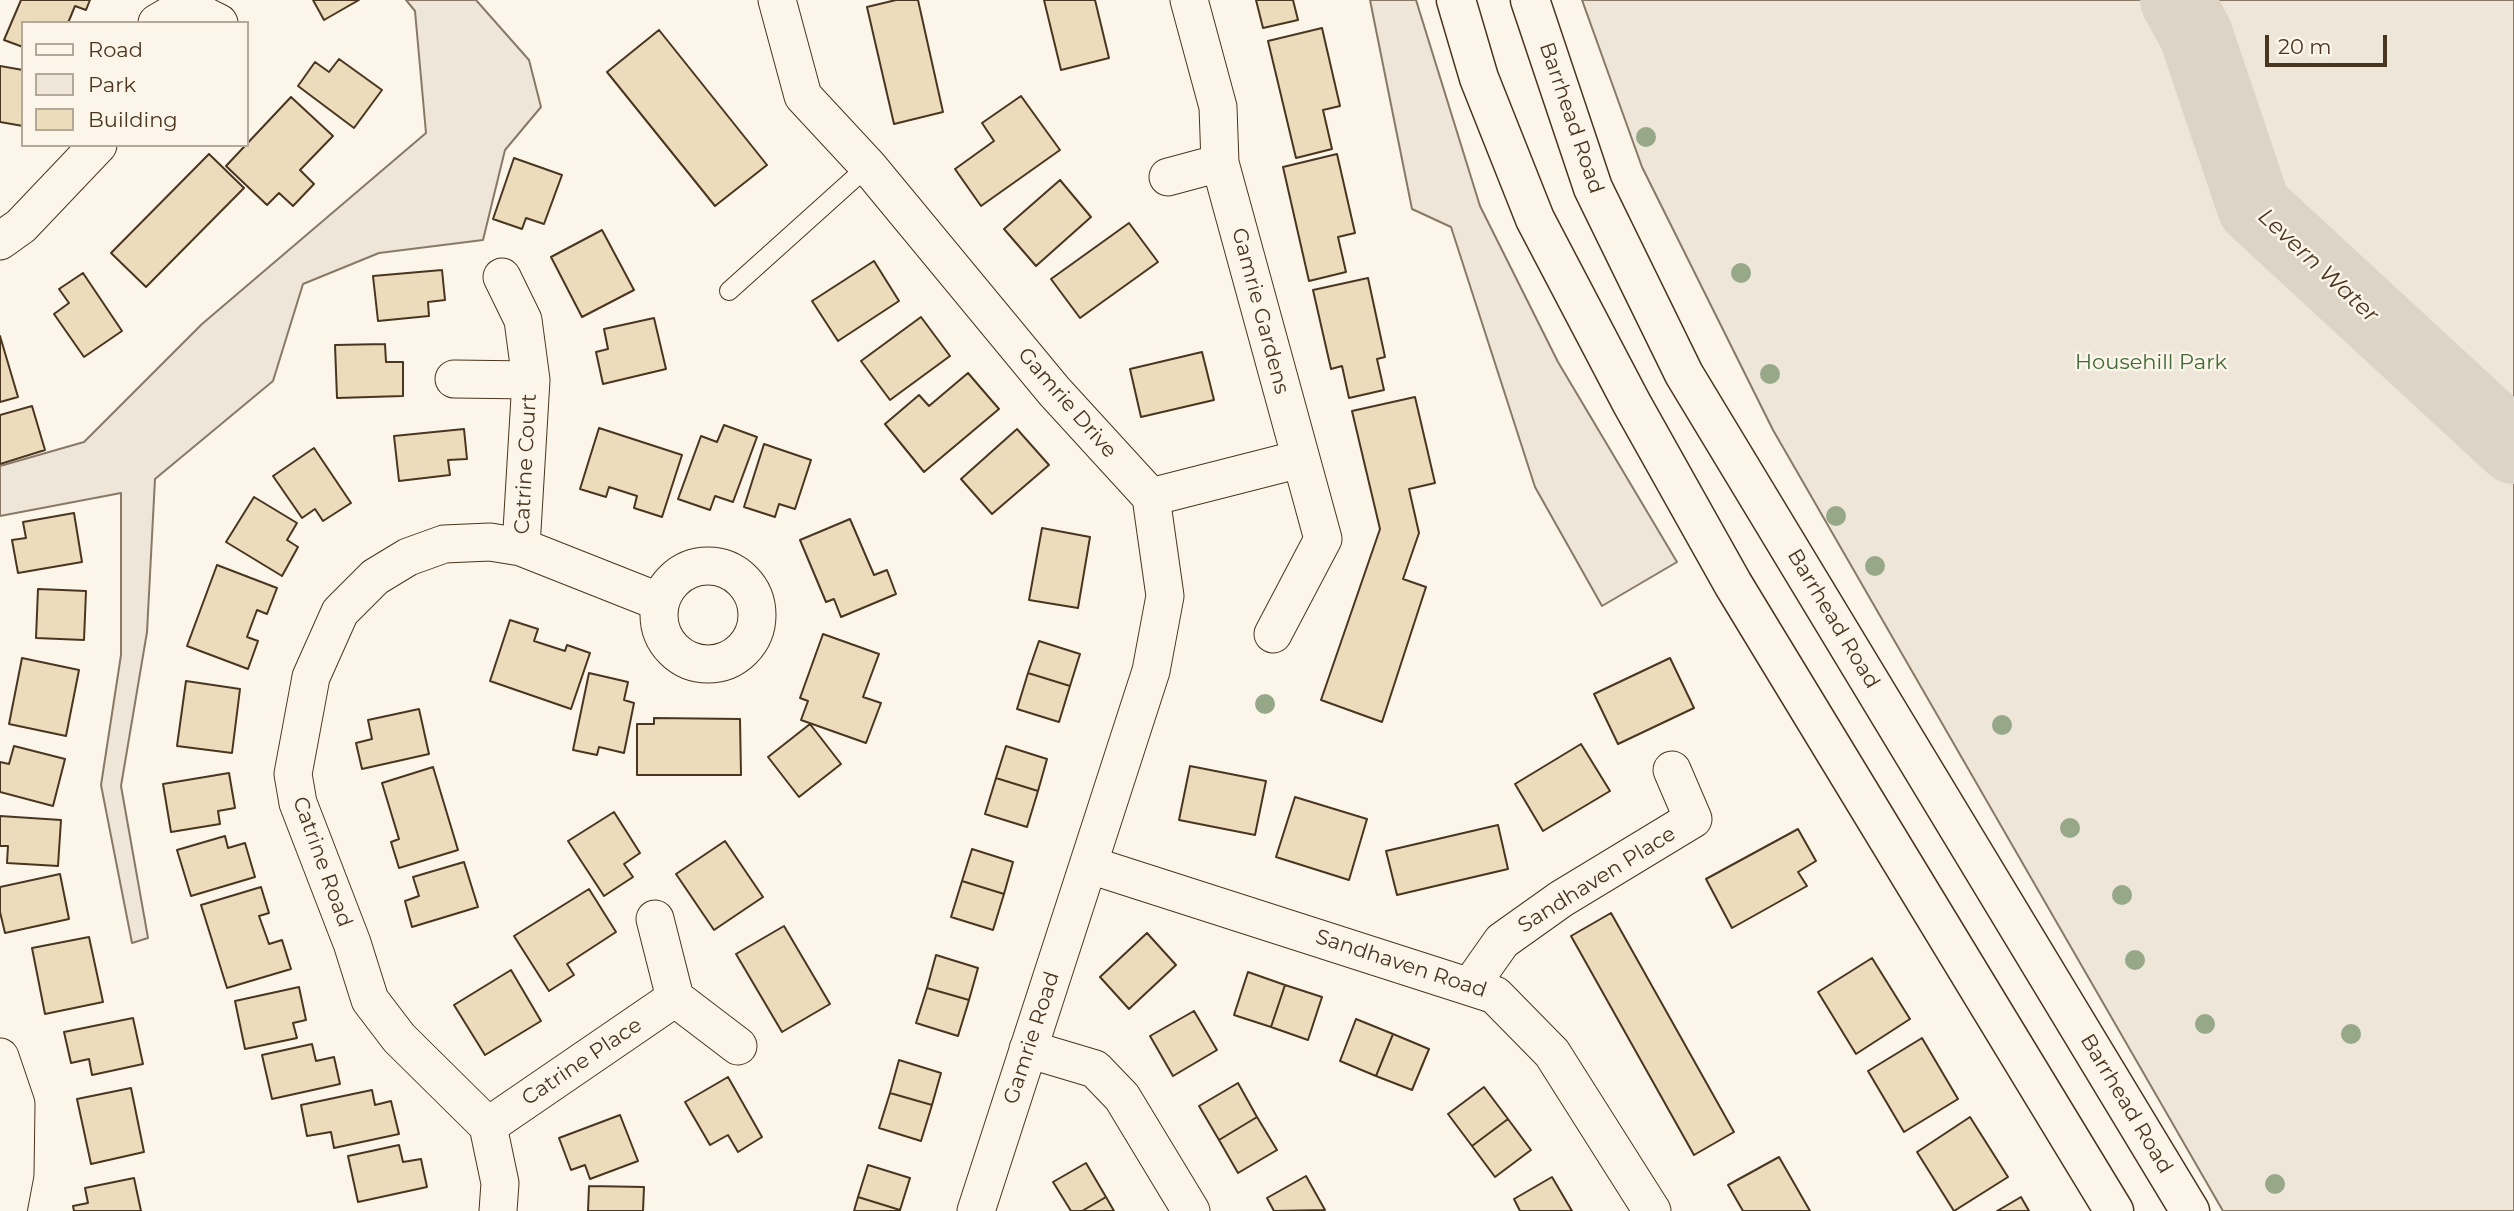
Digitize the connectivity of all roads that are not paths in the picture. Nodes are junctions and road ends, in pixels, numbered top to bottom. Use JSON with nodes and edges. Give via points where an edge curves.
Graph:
{"nodes":[{"id":1,"x":777,"y":0,"type":"edge"},
{"id":2,"x":1189,"y":0,"type":"edge"},
{"id":3,"x":1456,"y":0,"type":"edge"},
{"id":4,"x":1530,"y":0,"type":"edge"},
{"id":5,"x":160,"y":21,"type":"edge"},
{"id":6,"x":215,"y":21,"type":"edge"},
{"id":7,"x":96,"y":147,"type":"edge"},
{"id":8,"x":1220,"y":163,"type":"junction"},
{"id":9,"x":868,"y":166,"type":"junction"},
{"id":10,"x":1168,"y":177,"type":"dead end"},
{"id":11,"x":0,"y":241,"type":"edge"},
{"id":12,"x":502,"y":277,"type":"dead end"},
{"id":13,"x":729,"y":291,"type":"dead end"},
{"id":14,"x":454,"y":379,"type":"dead end"},
{"id":15,"x":531,"y":380,"type":"junction"},
{"id":16,"x":1300,"y":459,"type":"junction"},
{"id":17,"x":1151,"y":497,"type":"junction"},
{"id":18,"x":521,"y":547,"type":"junction"},
{"id":19,"x":660,"y":602,"type":"dead end"},
{"id":20,"x":1273,"y":634,"type":"dead end"},
{"id":21,"x":1672,"y":770,"type":"dead end"},
{"id":22,"x":1090,"y":865,"type":"junction"},
{"id":23,"x":654,"y":919,"type":"dead end"},
{"id":24,"x":1471,"y":985,"type":"junction"},
{"id":25,"x":676,"y":998,"type":"junction"},
{"id":26,"x":738,"y":1046,"type":"dead end"},
{"id":27,"x":1028,"y":1049,"type":"junction"},
{"id":28,"x":0,"y":1057,"type":"edge"},
{"id":29,"x":488,"y":1126,"type":"junction"},
{"id":30,"x":8,"y":1211,"type":"edge"},
{"id":31,"x":498,"y":1211,"type":"edge"},
{"id":32,"x":976,"y":1211,"type":"edge"},
{"id":33,"x":1191,"y":1211,"type":"edge"},
{"id":34,"x":1652,"y":1211,"type":"edge"},
{"id":35,"x":2114,"y":1211,"type":"edge"},
{"id":36,"x":2190,"y":1211,"type":"edge"}],
"edges":[{"from":1,"to":9,"type":"street","name":"Gamrie Drive","via":[[803,96]]},
{"from":2,"to":8,"type":"street","name":"Gamrie Gardens","via":[[1218,107]]},
{"from":3,"to":35,"type":"main road","via":[[1479,78],[1535,219],[1631,402],[1733,584]]},
{"from":4,"to":36,"type":"main road","name":"Barrhead Road","via":[[1593,188],[1684,374]]},
{"from":5,"to":6,"type":"street","via":[[174,13],[197,12]]},
{"from":7,"to":11,"type":"street","via":[[21,226]]},
{"from":8,"to":10,"type":"street"},
{"from":8,"to":16,"type":"street","name":"Gamrie Gardens"},
{"from":9,"to":13,"type":"lane"},
{"from":9,"to":17,"type":"street","name":"Gamrie Drive","via":[[1054,391]]},
{"from":12,"to":15,"type":"street","name":"Catrine Court","via":[[523,320]]},
{"from":14,"to":15,"type":"street","name":"Catrine Court"},
{"from":15,"to":18,"type":"street","name":"Catrine Court"},
{"from":16,"to":17,"type":"street"},
{"from":16,"to":20,"type":"street","name":"Gamrie Gardens","via":[[1323,539]]},
{"from":17,"to":22,"type":"street","via":[[1165,596],[1151,671]]},
{"from":18,"to":19,"type":"street","name":"Catrine Road"},
{"from":18,"to":29,"type":"street","name":"Catrine Road","via":[[490,542],[444,544],[408,556],[375,577],[340,612],[311,677],[293,774],[298,803],[370,1000],[398,1038]]},
{"from":21,"to":24,"type":"street","name":"Sandhaven Place","via":[[1693,819],[1561,899],[1502,941]]},
{"from":22,"to":24,"type":"street","name":"Sandhaven Road"},
{"from":22,"to":27,"type":"street","name":"Gamrie Road"},
{"from":23,"to":25,"type":"street"},
{"from":24,"to":34,"type":"street","name":"Sandhaven Road","via":[[1495,995],[1552,1053]]},
{"from":25,"to":26,"type":"street"},
{"from":25,"to":29,"type":"street","name":"Catrine Place"},
{"from":27,"to":32,"type":"street","name":"Gamrie Road"},
{"from":27,"to":33,"type":"street","via":[[1095,1069],[1122,1097]]},
{"from":28,"to":30,"type":"street","via":[[16,1104],[15,1174]]},
{"from":29,"to":31,"type":"street","via":[[500,1184]]}]}
